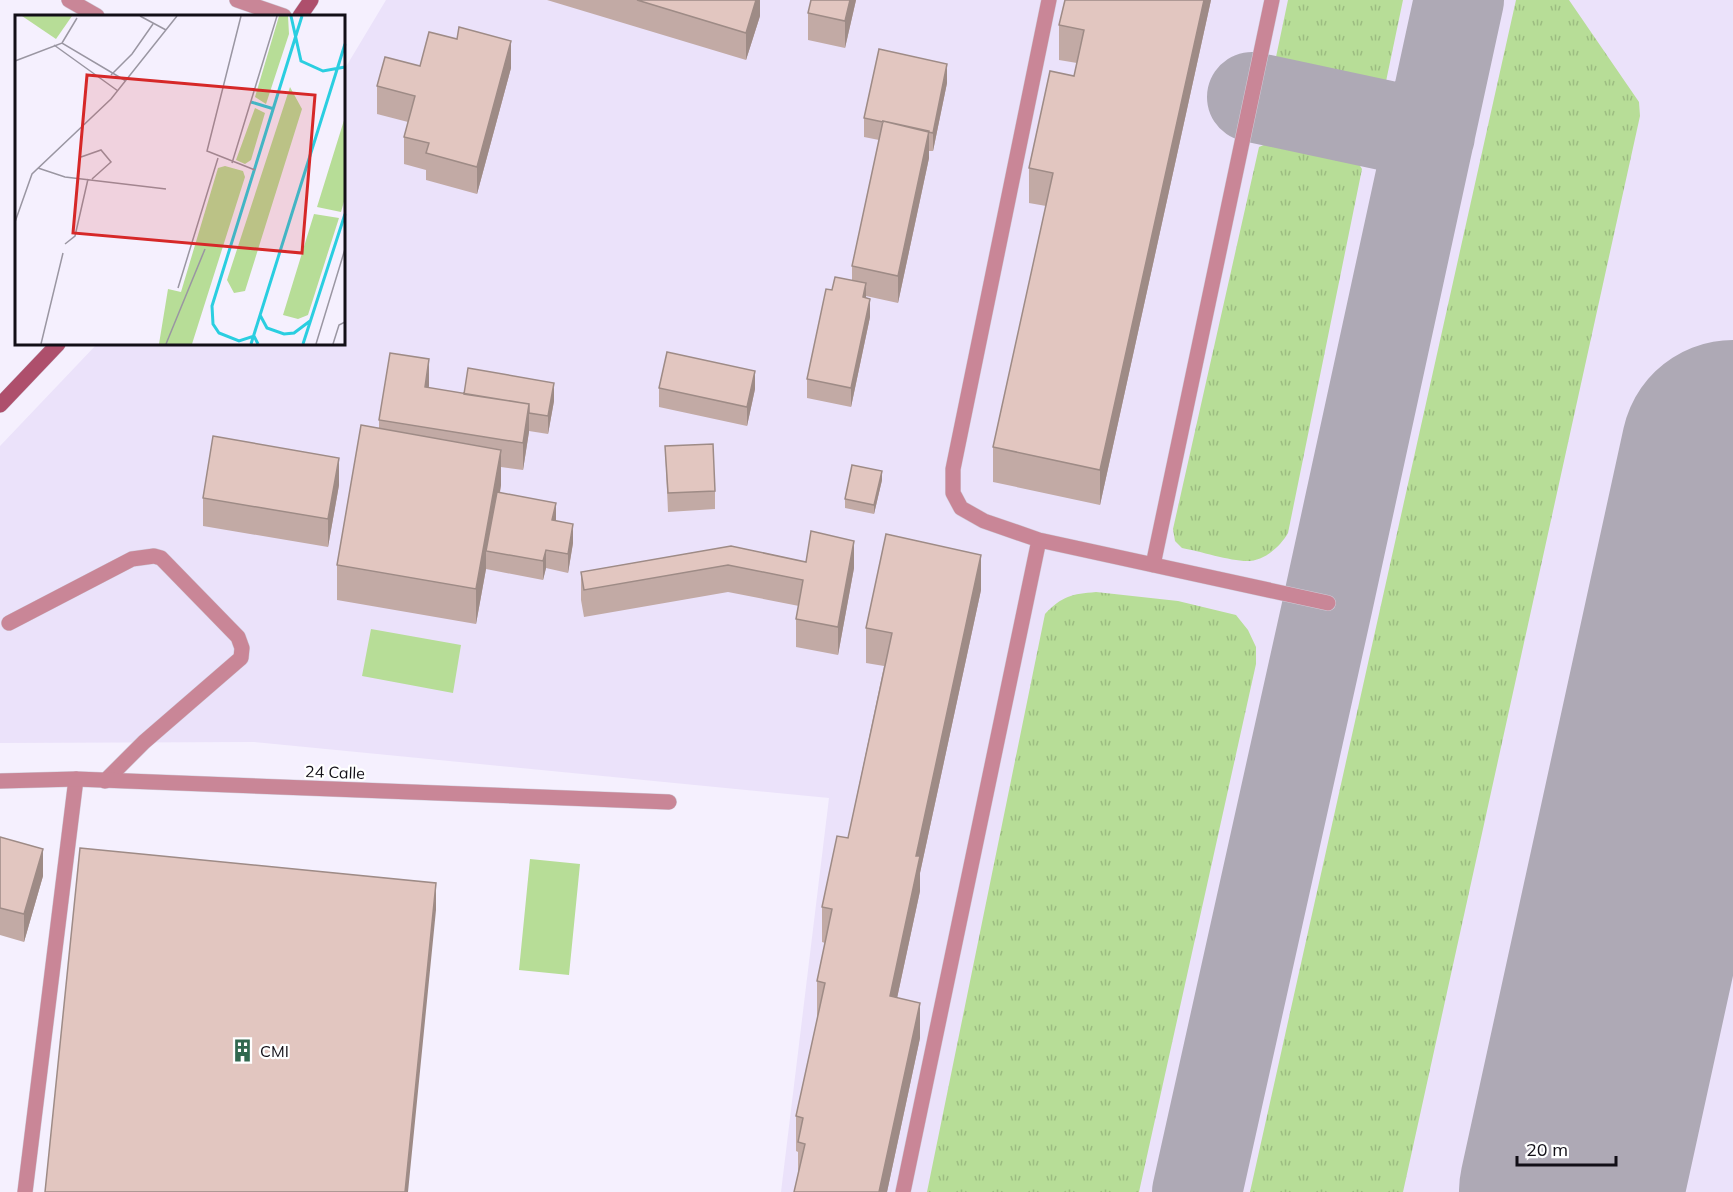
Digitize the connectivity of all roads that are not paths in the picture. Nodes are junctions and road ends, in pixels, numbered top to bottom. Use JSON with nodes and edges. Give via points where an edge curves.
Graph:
{"nodes":[{"id":1,"x":69,"y":0,"type":"edge"},
{"id":2,"x":237,"y":0,"type":"edge"},
{"id":3,"x":310,"y":0,"type":"edge"},
{"id":4,"x":1049,"y":0,"type":"edge"},
{"id":5,"x":1272,"y":0,"type":"edge"},
{"id":6,"x":95,"y":15,"type":"edge"},
{"id":7,"x":281,"y":15,"type":"edge"},
{"id":8,"x":301,"y":15,"type":"edge"},
{"id":9,"x":57,"y":345,"type":"edge"},
{"id":10,"x":0,"y":405,"type":"edge"},
{"id":11,"x":1039,"y":540,"type":"junction"},
{"id":12,"x":1152,"y":565,"type":"junction"},
{"id":13,"x":1328,"y":603,"type":"dead end"},
{"id":14,"x":9,"y":623,"type":"dead end"},
{"id":15,"x":76,"y":779,"type":"junction"},
{"id":16,"x":0,"y":781,"type":"edge"},
{"id":17,"x":105,"y":781,"type":"junction"},
{"id":18,"x":669,"y":802,"type":"dead end"},
{"id":19,"x":25,"y":1192,"type":"edge"},
{"id":20,"x":903,"y":1192,"type":"edge"}],
"edges":[{"from":1,"to":6,"type":"street"},
{"from":2,"to":7,"type":"street"},
{"from":3,"to":8,"type":"main road"},
{"from":4,"to":11,"type":"street","via":[[954,469],[953,493],[961,508],[984,521]]},
{"from":5,"to":12,"type":"street"},
{"from":9,"to":10,"type":"main road"},
{"from":11,"to":12,"type":"street"},
{"from":11,"to":20,"type":"street"},
{"from":12,"to":13,"type":"street"},
{"from":14,"to":17,"type":"street","via":[[132,559],[154,556],[161,558],[238,637],[241,658]]},
{"from":15,"to":16,"type":"street","name":"24 Calle"},
{"from":15,"to":17,"type":"street","name":"24 Calle"},
{"from":15,"to":19,"type":"street"},
{"from":17,"to":18,"type":"street","name":"24 Calle"}]}
